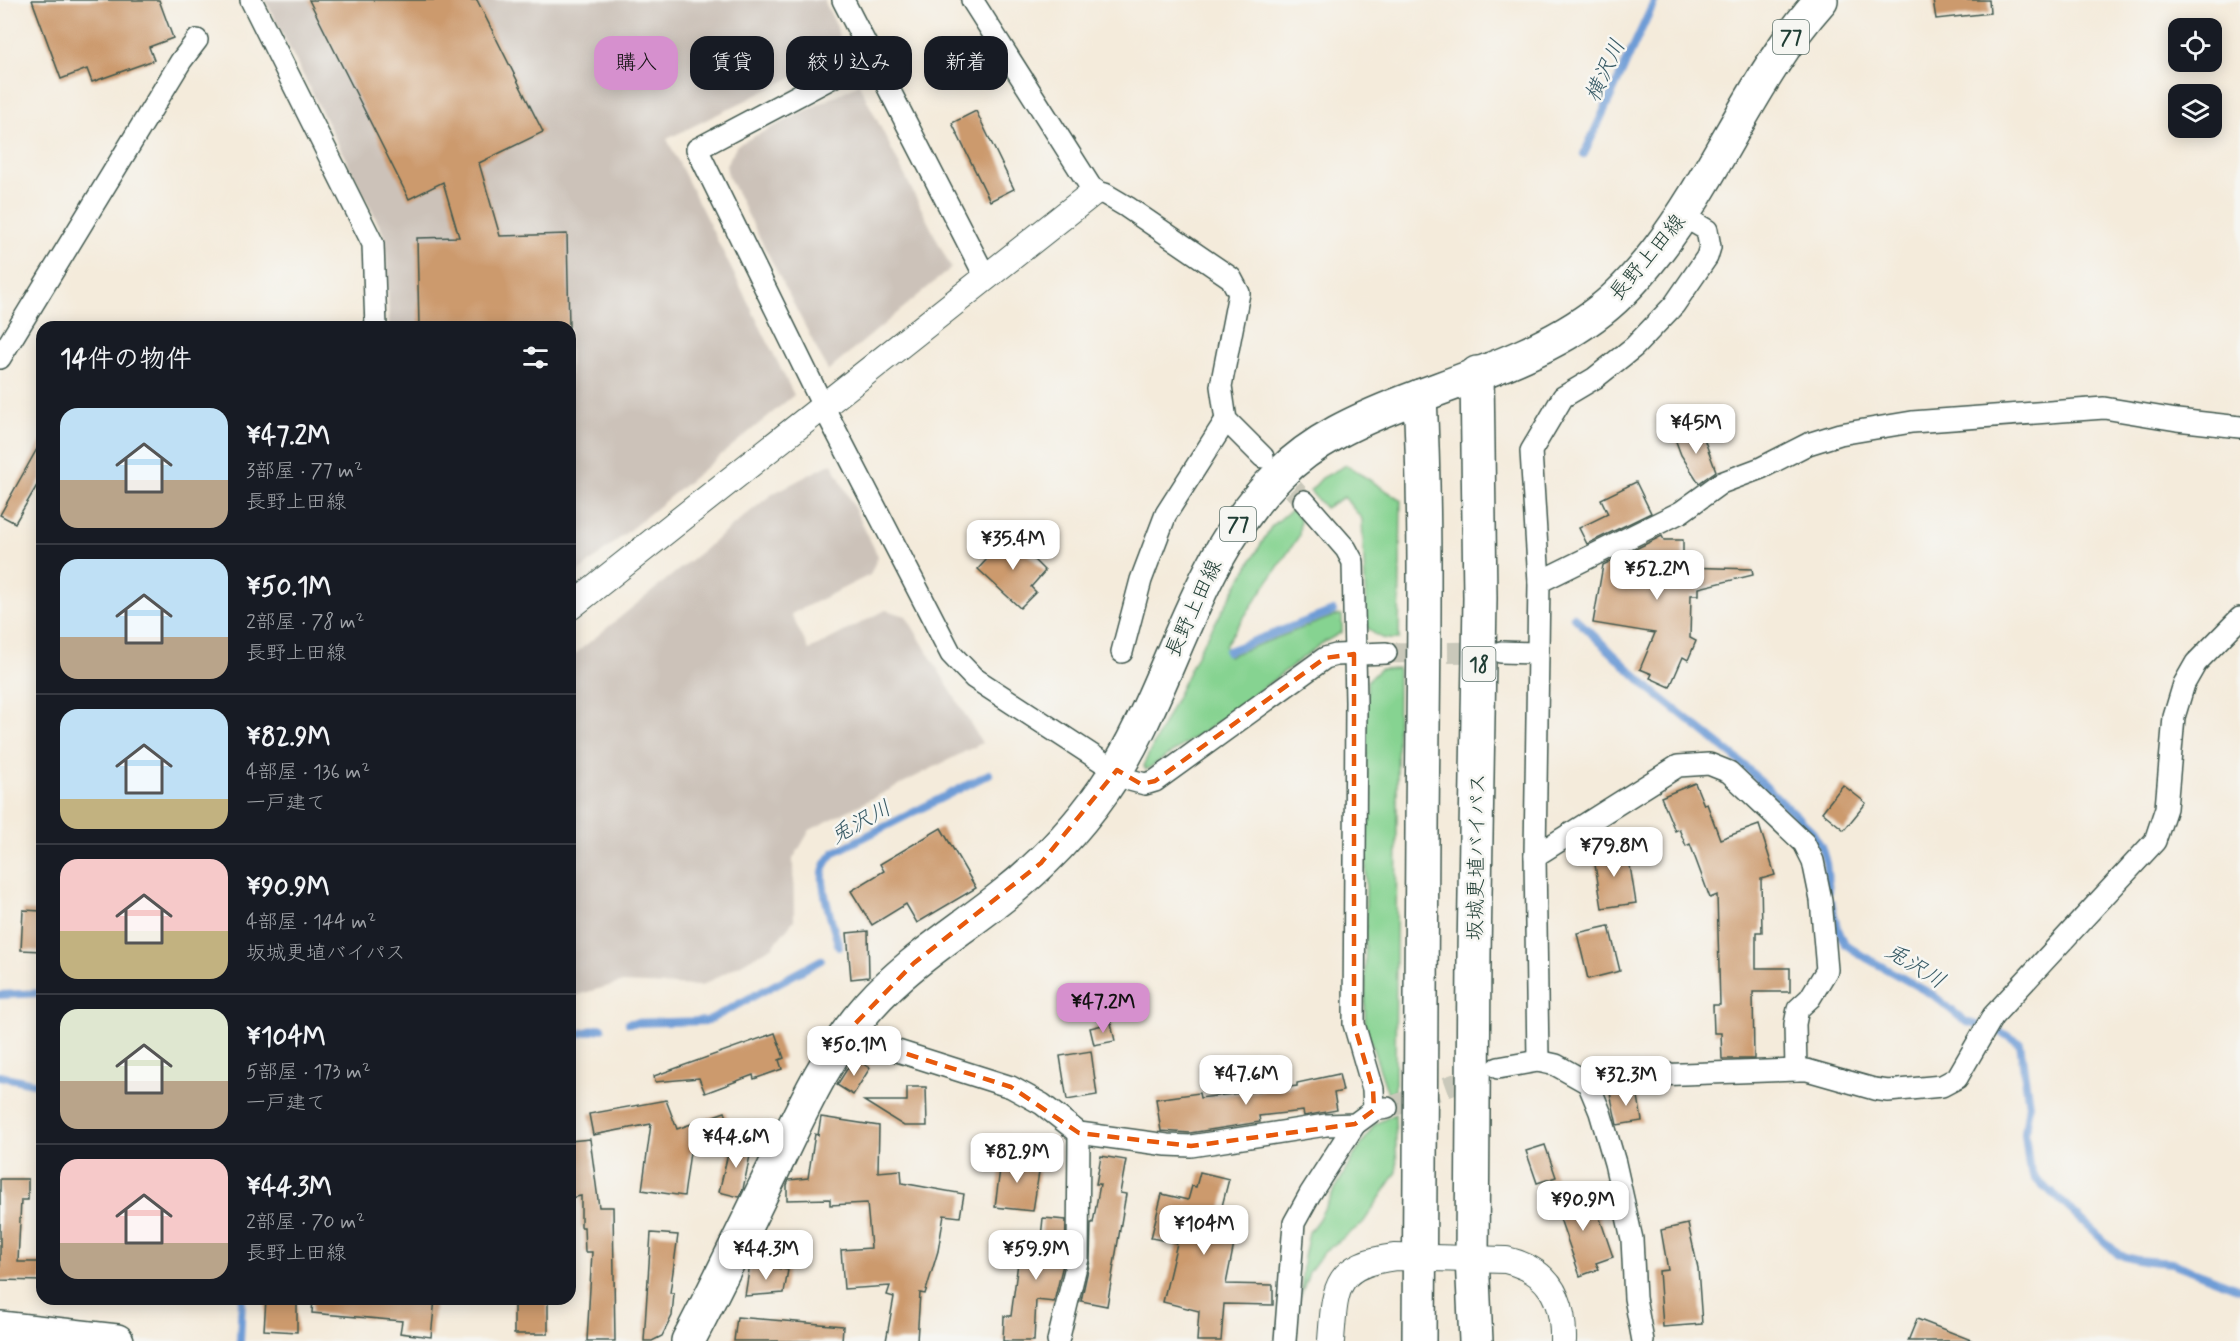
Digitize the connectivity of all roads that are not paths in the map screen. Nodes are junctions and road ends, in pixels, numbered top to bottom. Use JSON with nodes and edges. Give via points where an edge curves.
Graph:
{"nodes":[{"id":1,"x":251,"y":0,"type":"edge"},
{"id":2,"x":843,"y":0,"type":"edge"},
{"id":3,"x":972,"y":0,"type":"edge"},
{"id":4,"x":1821,"y":0,"type":"edge"},
{"id":5,"x":860,"y":36,"type":"edge"},
{"id":6,"x":197,"y":40,"type":"dead end"},
{"id":7,"x":807,"y":90,"type":"edge"},
{"id":8,"x":887,"y":90,"type":"edge"},
{"id":9,"x":1094,"y":192,"type":"junction"},
{"id":10,"x":1683,"y":216,"type":"junction"},
{"id":11,"x":986,"y":278,"type":"junction"},
{"id":12,"x":376,"y":321,"type":"edge"},
{"id":13,"x":0,"y":358,"type":"edge"},
{"id":14,"x":1477,"y":373,"type":"junction"},
{"id":15,"x":1420,"y":396,"type":"junction"},
{"id":16,"x":824,"y":408,"type":"junction"},
{"id":17,"x":1226,"y":420,"type":"junction"},
{"id":18,"x":2240,"y":427,"type":"edge"},
{"id":19,"x":1263,"y":457,"type":"tunnel mouth"},
{"id":20,"x":1304,"y":501,"type":"tunnel mouth"},
{"id":21,"x":1539,"y":582,"type":"junction"},
{"id":22,"x":576,"y":602,"type":"edge"},
{"id":23,"x":2240,"y":618,"type":"edge"},
{"id":24,"x":1122,"y":652,"type":"dead end"},
{"id":25,"x":1501,"y":652,"type":"tunnel mouth"},
{"id":26,"x":1386,"y":653,"type":"tunnel mouth"},
{"id":27,"x":1537,"y":653,"type":"junction"},
{"id":28,"x":1354,"y":654,"type":"junction"},
{"id":29,"x":1117,"y":770,"type":"junction"},
{"id":30,"x":1535,"y":856,"type":"junction"},
{"id":31,"x":852,"y":1028,"type":"junction"},
{"id":32,"x":1538,"y":1061,"type":"junction"},
{"id":33,"x":1498,"y":1068,"type":"tunnel mouth"},
{"id":34,"x":1796,"y":1070,"type":"junction"},
{"id":35,"x":1588,"y":1083,"type":"junction"},
{"id":36,"x":1355,"y":1124,"type":"junction"},
{"id":37,"x":1079,"y":1133,"type":"junction"},
{"id":38,"x":1419,"y":1258,"type":"junction"},
{"id":39,"x":1472,"y":1258,"type":"junction"},
{"id":40,"x":0,"y":1328,"type":"edge"},
{"id":41,"x":117,"y":1341,"type":"edge"},
{"id":42,"x":688,"y":1341,"type":"edge"},
{"id":43,"x":1058,"y":1341,"type":"edge"},
{"id":44,"x":1286,"y":1341,"type":"edge"},
{"id":45,"x":1331,"y":1341,"type":"edge"},
{"id":46,"x":1419,"y":1341,"type":"edge"},
{"id":47,"x":1476,"y":1341,"type":"edge"},
{"id":48,"x":1563,"y":1341,"type":"edge"},
{"id":49,"x":1643,"y":1341,"type":"edge"}],
"edges":[{"from":1,"to":12,"type":"street","via":[[373,244]]},
{"from":2,"to":5,"type":"street"},
{"from":3,"to":9,"type":"street"},
{"from":4,"to":10,"type":"main road","name":"長野上田線","number":"77","via":[[1765,76]]},
{"from":6,"to":13,"type":"street"},
{"from":7,"to":16,"type":"street","via":[[697,148]]},
{"from":8,"to":11,"type":"street"},
{"from":9,"to":11,"type":"street"},
{"from":9,"to":17,"type":"street","via":[[1106,194],[1127,207],[1231,278],[1239,293],[1221,386]]},
{"from":10,"to":14,"type":"main road","name":"長野上田線","number":"77","via":[[1624,290],[1600,311],[1539,348]]},
{"from":10,"to":21,"type":"street","via":[[1707,230],[1707,257],[1674,305],[1634,348],[1563,397],[1531,451]]},
{"from":11,"to":16,"type":"street"},
{"from":14,"to":15,"type":"main road","name":"長野上田線","number":"77"},
{"from":14,"to":39,"type":"main road","name":"坂城更埴バイパス","number":"18","via":[[1480,598]]},
{"from":15,"to":29,"type":"main road","name":"長野上田線","number":"77","via":[[1368,416],[1314,446],[1293,461],[1257,498],[1221,550],[1198,594]]},
{"from":15,"to":38,"type":"main road","via":[[1423,748]]},
{"from":16,"to":22,"type":"street"},
{"from":16,"to":29,"type":"street","via":[[951,654],[974,678]]},
{"from":17,"to":19,"type":"street"},
{"from":17,"to":24,"type":"street","via":[[1166,514],[1141,580]]},
{"from":18,"to":21,"type":"street","via":[[2104,408],[1912,422],[1840,434],[1721,483],[1681,512]]},
{"from":20,"to":28,"type":"street","via":[[1353,562]]},
{"from":21,"to":27,"type":"street"},
{"from":23,"to":34,"type":"street","via":[[2196,663],[2184,684],[2174,717],[2166,808],[2155,841],[1988,1025],[1956,1078],[1942,1086],[1888,1091]]},
{"from":25,"to":27,"type":"street"},
{"from":26,"to":28,"type":"street"},
{"from":27,"to":30,"type":"street"},
{"from":28,"to":29,"type":"street","via":[[1325,658],[1155,781],[1141,784]]},
{"from":28,"to":36,"type":"street","via":[[1354,1024],[1381,1109]]},
{"from":29,"to":31,"type":"main road","name":"長野上田線","number":"77","via":[[1090,810],[1041,863],[907,970],[881,993]]},
{"from":30,"to":32,"type":"street"},
{"from":30,"to":34,"type":"street","via":[[1678,766],[1709,764],[1729,772],[1804,843],[1814,861],[1827,970],[1798,1009]]},
{"from":31,"to":37,"type":"street","via":[[866,1041],[1011,1087],[1042,1104]]},
{"from":31,"to":42,"type":"main road","name":"長野上田線","number":"77","via":[[813,1085]]},
{"from":32,"to":33,"type":"street"},
{"from":32,"to":35,"type":"street","via":[[1556,1065]]},
{"from":34,"to":35,"type":"street","via":[[1655,1075]]},
{"from":35,"to":49,"type":"street","via":[[1615,1163],[1632,1239],[1635,1298]]},
{"from":36,"to":37,"type":"street","via":[[1191,1146]]},
{"from":36,"to":44,"type":"street","via":[[1294,1222]]},
{"from":37,"to":43,"type":"street","via":[[1078,1258]]},
{"from":38,"to":39,"type":"street"},
{"from":38,"to":45,"type":"street","via":[[1382,1259],[1345,1276],[1334,1297]]},
{"from":38,"to":46,"type":"main road"},
{"from":39,"to":47,"type":"main road","name":"坂城更埴バイパス","number":"18"},
{"from":39,"to":48,"type":"street","via":[[1521,1263],[1549,1284],[1559,1303]]},
{"from":40,"to":41,"type":"main road"}]}
